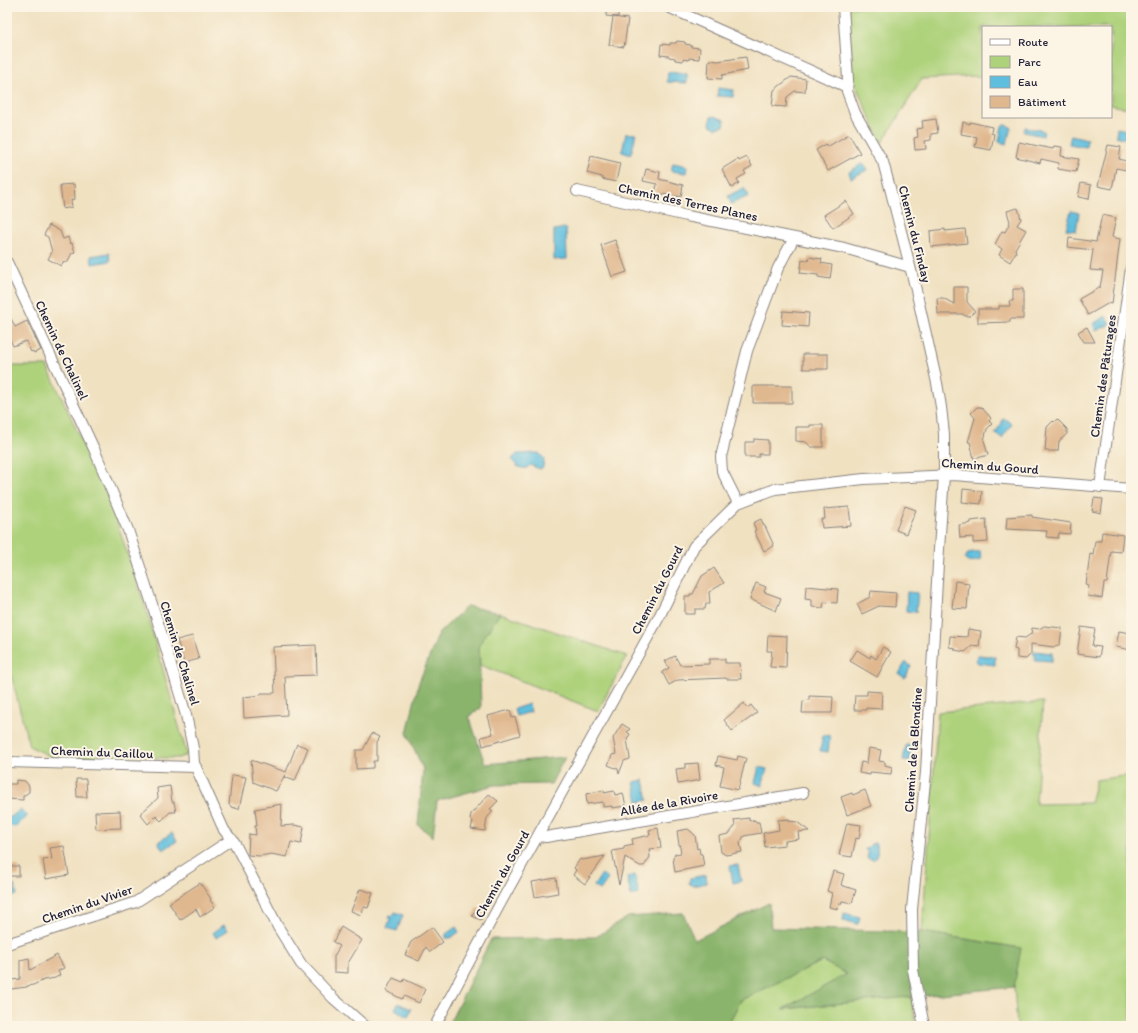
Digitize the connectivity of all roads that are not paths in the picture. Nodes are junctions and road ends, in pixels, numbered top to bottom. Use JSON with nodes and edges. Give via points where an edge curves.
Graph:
{"nodes":[{"id":1,"x":668,"y":7,"type":"edge"},
{"id":2,"x":843,"y":7,"type":"edge"},
{"id":3,"x":847,"y":87,"type":"junction"},
{"id":4,"x":577,"y":191,"type":"dead end"},
{"id":5,"x":794,"y":238,"type":"junction"},
{"id":6,"x":7,"y":262,"type":"edge"},
{"id":7,"x":910,"y":267,"type":"junction"},
{"id":8,"x":1131,"y":268,"type":"edge"},
{"id":9,"x":944,"y":475,"type":"junction"},
{"id":10,"x":1100,"y":487,"type":"junction"},
{"id":11,"x":1131,"y":489,"type":"edge"},
{"id":12,"x":738,"y":503,"type":"junction"},
{"id":13,"x":7,"y":762,"type":"edge"},
{"id":14,"x":196,"y":767,"type":"junction"},
{"id":15,"x":803,"y":793,"type":"dead end"},
{"id":16,"x":538,"y":836,"type":"junction"},
{"id":17,"x":232,"y":839,"type":"junction"},
{"id":18,"x":7,"y":944,"type":"edge"},
{"id":19,"x":365,"y":1026,"type":"edge"},
{"id":20,"x":435,"y":1026,"type":"edge"},
{"id":21,"x":924,"y":1026,"type":"edge"}],
"edges":[{"from":1,"to":3,"type":"street"},
{"from":2,"to":3,"type":"street","name":"Chemin du Finday"},
{"from":3,"to":7,"type":"street","name":"Chemin du Finday","via":[[855,113],[883,162]]},
{"from":4,"to":5,"type":"street","name":"Chemin des Terres Planes"},
{"from":5,"to":7,"type":"street","name":"Chemin des Terres Planes","via":[[844,248]]},
{"from":5,"to":12,"type":"street","via":[[778,268],[747,351],[721,457],[722,471]]},
{"from":6,"to":14,"type":"street","name":"Chemin de Chalinel","via":[[128,530],[186,715]]},
{"from":7,"to":9,"type":"street","name":"Chemin du Finday","via":[[941,407]]},
{"from":8,"to":10,"type":"street","name":"Chemin des Pâturages"},
{"from":9,"to":10,"type":"street","name":"Chemin du Gourd"},
{"from":9,"to":12,"type":"street","name":"Chemin du Gourd","via":[[864,479],[775,489]]},
{"from":9,"to":21,"type":"street","name":"Chemin de la Blondine","via":[[926,772],[912,908],[912,970]]},
{"from":10,"to":11,"type":"street","name":"Chemin du Gourd"},
{"from":12,"to":16,"type":"street","name":"Chemin du Gourd","via":[[694,546],[659,617]]},
{"from":13,"to":14,"type":"street","name":"Chemin du Caillou"},
{"from":14,"to":17,"type":"street","name":"Chemin de Chalinel","via":[[224,830]]},
{"from":15,"to":16,"type":"street","name":"Allée de la Rivoire","via":[[546,837]]},
{"from":16,"to":20,"type":"street","name":"Chemin du Gourd"},
{"from":17,"to":18,"type":"street","name":"Chemin du Vivier","via":[[136,902]]},
{"from":17,"to":19,"type":"street","name":"Chemin de Chalinel","via":[[278,927],[301,964],[333,998]]}]}
